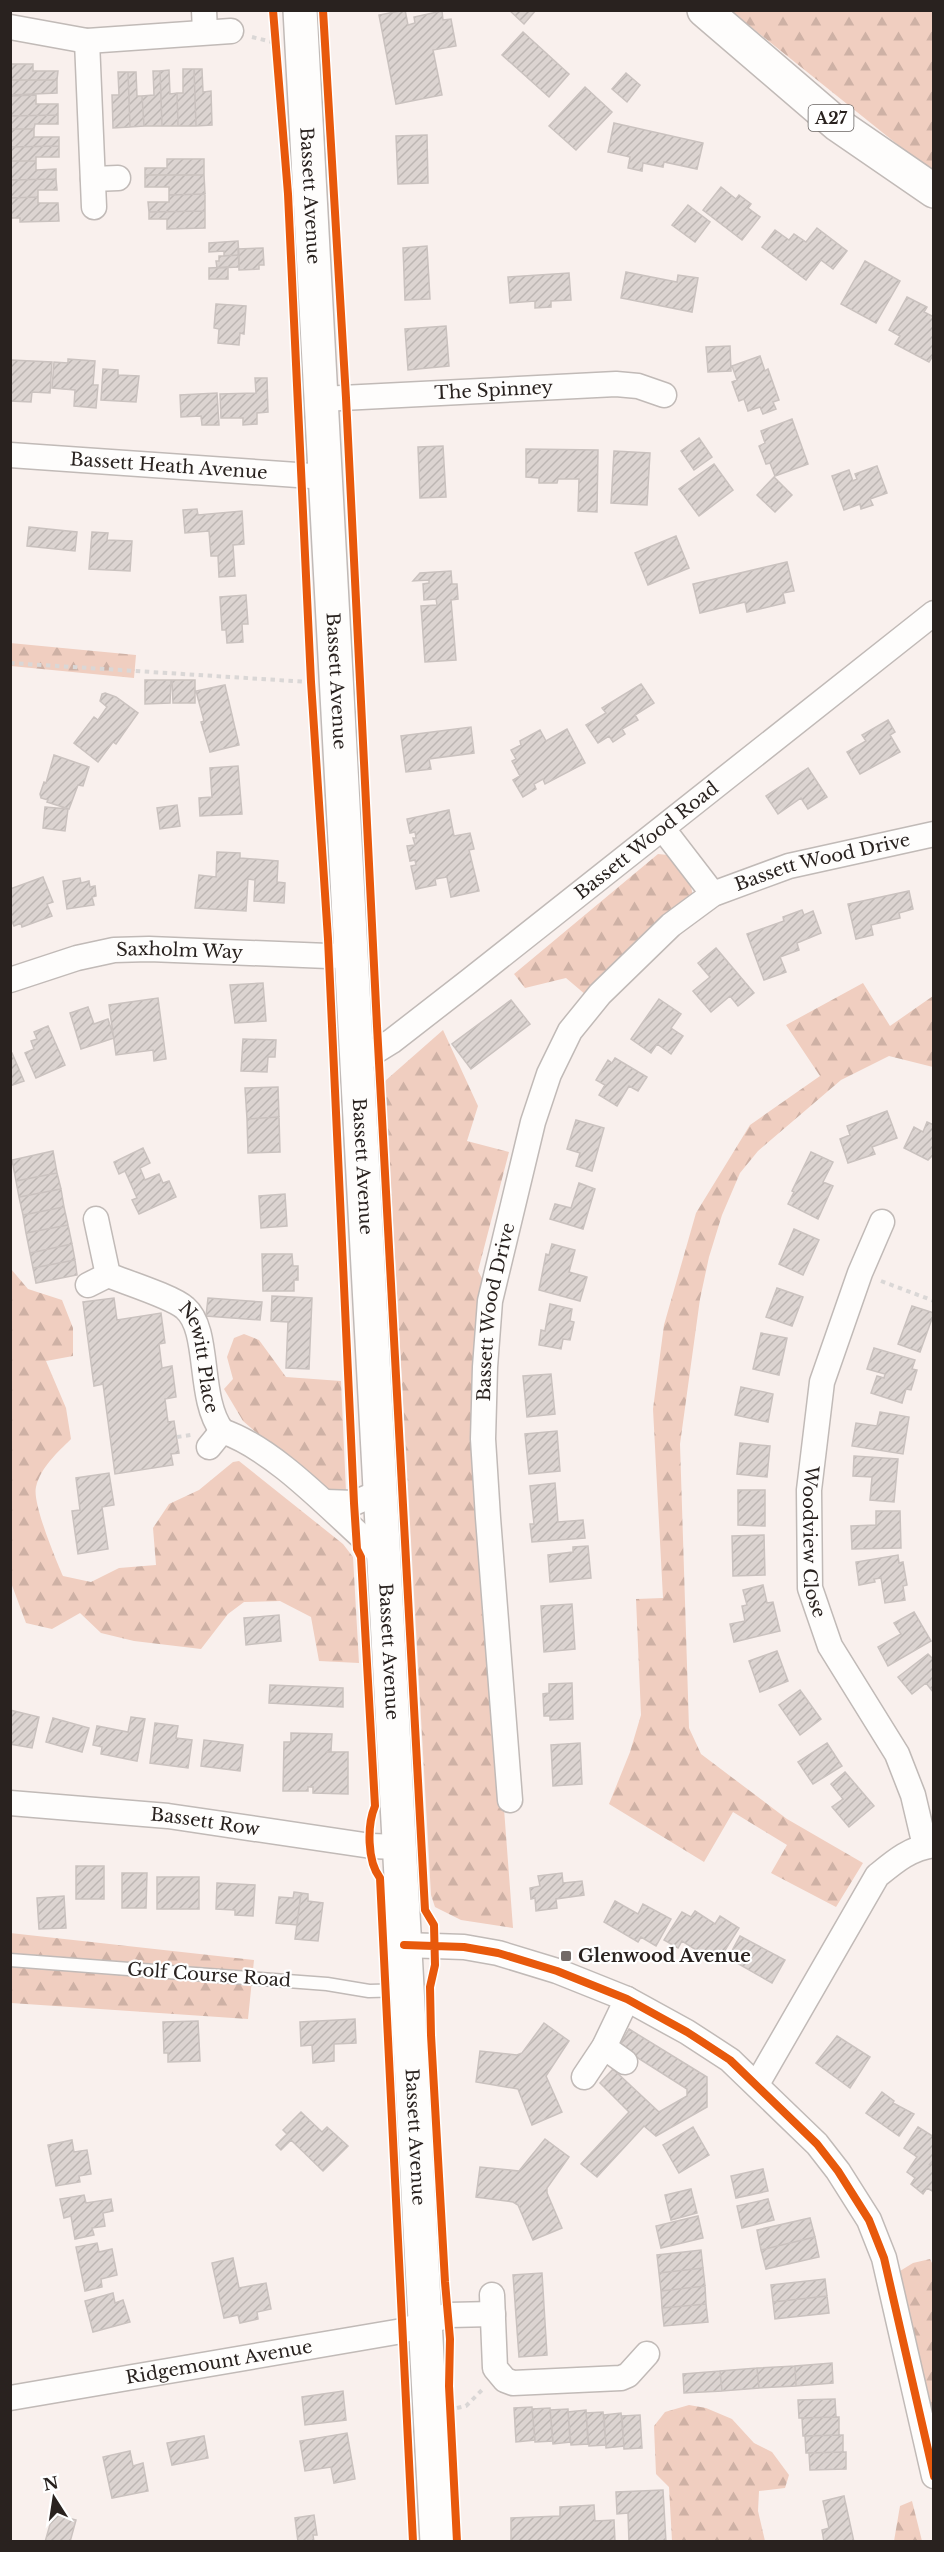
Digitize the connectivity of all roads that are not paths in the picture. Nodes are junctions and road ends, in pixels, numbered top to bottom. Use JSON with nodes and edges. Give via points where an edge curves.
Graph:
{"nodes":[{"id":1,"x":300,"y":10,"type":"edge"},
{"id":2,"x":704,"y":10,"type":"edge"},
{"id":3,"x":205,"y":21,"type":"edge"},
{"id":4,"x":10,"y":27,"type":"edge"},
{"id":5,"x":231,"y":31,"type":"dead end"},
{"id":6,"x":87,"y":41,"type":"junction"},
{"id":7,"x":118,"y":178,"type":"dead end"},
{"id":8,"x":93,"y":179,"type":"junction"},
{"id":9,"x":933,"y":191,"type":"edge"},
{"id":10,"x":94,"y":207,"type":"dead end"},
{"id":11,"x":664,"y":395,"type":"dead end"},
{"id":12,"x":322,"y":399,"type":"junction"},
{"id":13,"x":10,"y":455,"type":"edge"},
{"id":14,"x":326,"y":477,"type":"junction"},
{"id":15,"x":933,"y":613,"type":"edge"},
{"id":16,"x":663,"y":829,"type":"junction"},
{"id":17,"x":933,"y":834,"type":"edge"},
{"id":18,"x":713,"y":894,"type":"junction"},
{"id":19,"x":352,"y":955,"type":"junction"},
{"id":20,"x":10,"y":980,"type":"edge"},
{"id":21,"x":358,"y":1062,"type":"junction"},
{"id":22,"x":96,"y":1219,"type":"dead end"},
{"id":23,"x":882,"y":1222,"type":"dead end"},
{"id":24,"x":380,"y":1492,"type":"junction"},
{"id":25,"x":326,"y":1502,"type":"junction"},
{"id":26,"x":383,"y":1556,"type":"junction"},
{"id":27,"x":510,"y":1800,"type":"dead end"},
{"id":28,"x":10,"y":1803,"type":"edge"},
{"id":29,"x":929,"y":1845,"type":"edge"},
{"id":30,"x":399,"y":1846,"type":"junction"},
{"id":31,"x":405,"y":1945,"type":"junction"},
{"id":32,"x":10,"y":1960,"type":"edge"},
{"id":33,"x":407,"y":1990,"type":"junction"},
{"id":34,"x":627,"y":1999,"type":"junction"},
{"id":35,"x":604,"y":2047,"type":"junction"},
{"id":36,"x":625,"y":2062,"type":"dead end"},
{"id":37,"x":584,"y":2077,"type":"dead end"},
{"id":38,"x":757,"y":2084,"type":"junction"},
{"id":39,"x":424,"y":2322,"type":"junction"},
{"id":40,"x":647,"y":2354,"type":"dead end"},
{"id":41,"x":10,"y":2398,"type":"edge"},
{"id":42,"x":933,"y":2476,"type":"edge"},
{"id":43,"x":437,"y":2541,"type":"edge"}],
"edges":[{"from":1,"to":12,"type":"main road","name":"Bassett Avenue"},
{"from":2,"to":9,"type":"main road","number":"A27","via":[[838,125]]},
{"from":3,"to":5,"type":"street"},
{"from":3,"to":6,"type":"street"},
{"from":4,"to":6,"type":"street"},
{"from":6,"to":8,"type":"street"},
{"from":7,"to":8,"type":"street"},
{"from":8,"to":10,"type":"street"},
{"from":11,"to":12,"type":"street","name":"The Spinney","via":[[616,384]]},
{"from":12,"to":14,"type":"main road","name":"Bassett Avenue"},
{"from":13,"to":14,"type":"street","name":"Bassett Heath Avenue"},
{"from":14,"to":19,"type":"main road","name":"Bassett Avenue"},
{"from":15,"to":16,"type":"street","name":"Bassett Wood Road"},
{"from":16,"to":18,"type":"street","name":"Bassett Wood Drive"},
{"from":16,"to":21,"type":"street","name":"Bassett Wood Road","via":[[392,1041]]},
{"from":17,"to":18,"type":"street","name":"Bassett Wood Drive","via":[[789,866]]},
{"from":18,"to":27,"type":"street","name":"Bassett Wood Drive","via":[[634,958],[570,1031],[549,1074],[533,1122],[489,1301],[483,1439]]},
{"from":19,"to":20,"type":"street","name":"Saxholm Way","via":[[114,950]]},
{"from":19,"to":21,"type":"main road","name":"Bassett Avenue"},
{"from":21,"to":24,"type":"main road","name":"Bassett Avenue"},
{"from":22,"to":25,"type":"street","name":"Newitt Place","via":[[98,1280],[185,1307],[196,1321],[210,1409],[208,1438],[238,1436]]},
{"from":23,"to":29,"type":"street","name":"Woodview Close","via":[[822,1382],[809,1490],[810,1588],[830,1646],[897,1754]]},
{"from":24,"to":25,"type":"street","via":[[354,1503]]},
{"from":24,"to":26,"type":"main road","name":"Bassett Avenue"},
{"from":25,"to":26,"type":"street"},
{"from":26,"to":30,"type":"main road","name":"Bassett Avenue"},
{"from":28,"to":30,"type":"street","name":"Bassett Row","via":[[168,1816],[371,1846]]},
{"from":29,"to":38,"type":"street","via":[[903,1855],[877,1876]]},
{"from":30,"to":31,"type":"main road","name":"Bassett Avenue"},
{"from":31,"to":33,"type":"main road","name":"Bassett Avenue"},
{"from":31,"to":34,"type":"street","via":[[464,1947],[498,1953]]},
{"from":32,"to":33,"type":"lane","name":"Golf Course Road","via":[[327,1984],[369,1991]]},
{"from":33,"to":39,"type":"main road","name":"Bassett Avenue"},
{"from":34,"to":35,"type":"street"},
{"from":34,"to":38,"type":"street","via":[[730,2060]]},
{"from":35,"to":36,"type":"street"},
{"from":35,"to":37,"type":"street"},
{"from":38,"to":42,"type":"street","via":[[817,2144],[869,2220],[884,2258]]},
{"from":39,"to":40,"type":"street","via":[[493,2304],[495,2368],[513,2383],[621,2378]]},
{"from":39,"to":41,"type":"street","name":"Ridgemount Avenue","via":[[402,2331]]},
{"from":39,"to":43,"type":"main road","name":"Bassett Avenue"}]}
